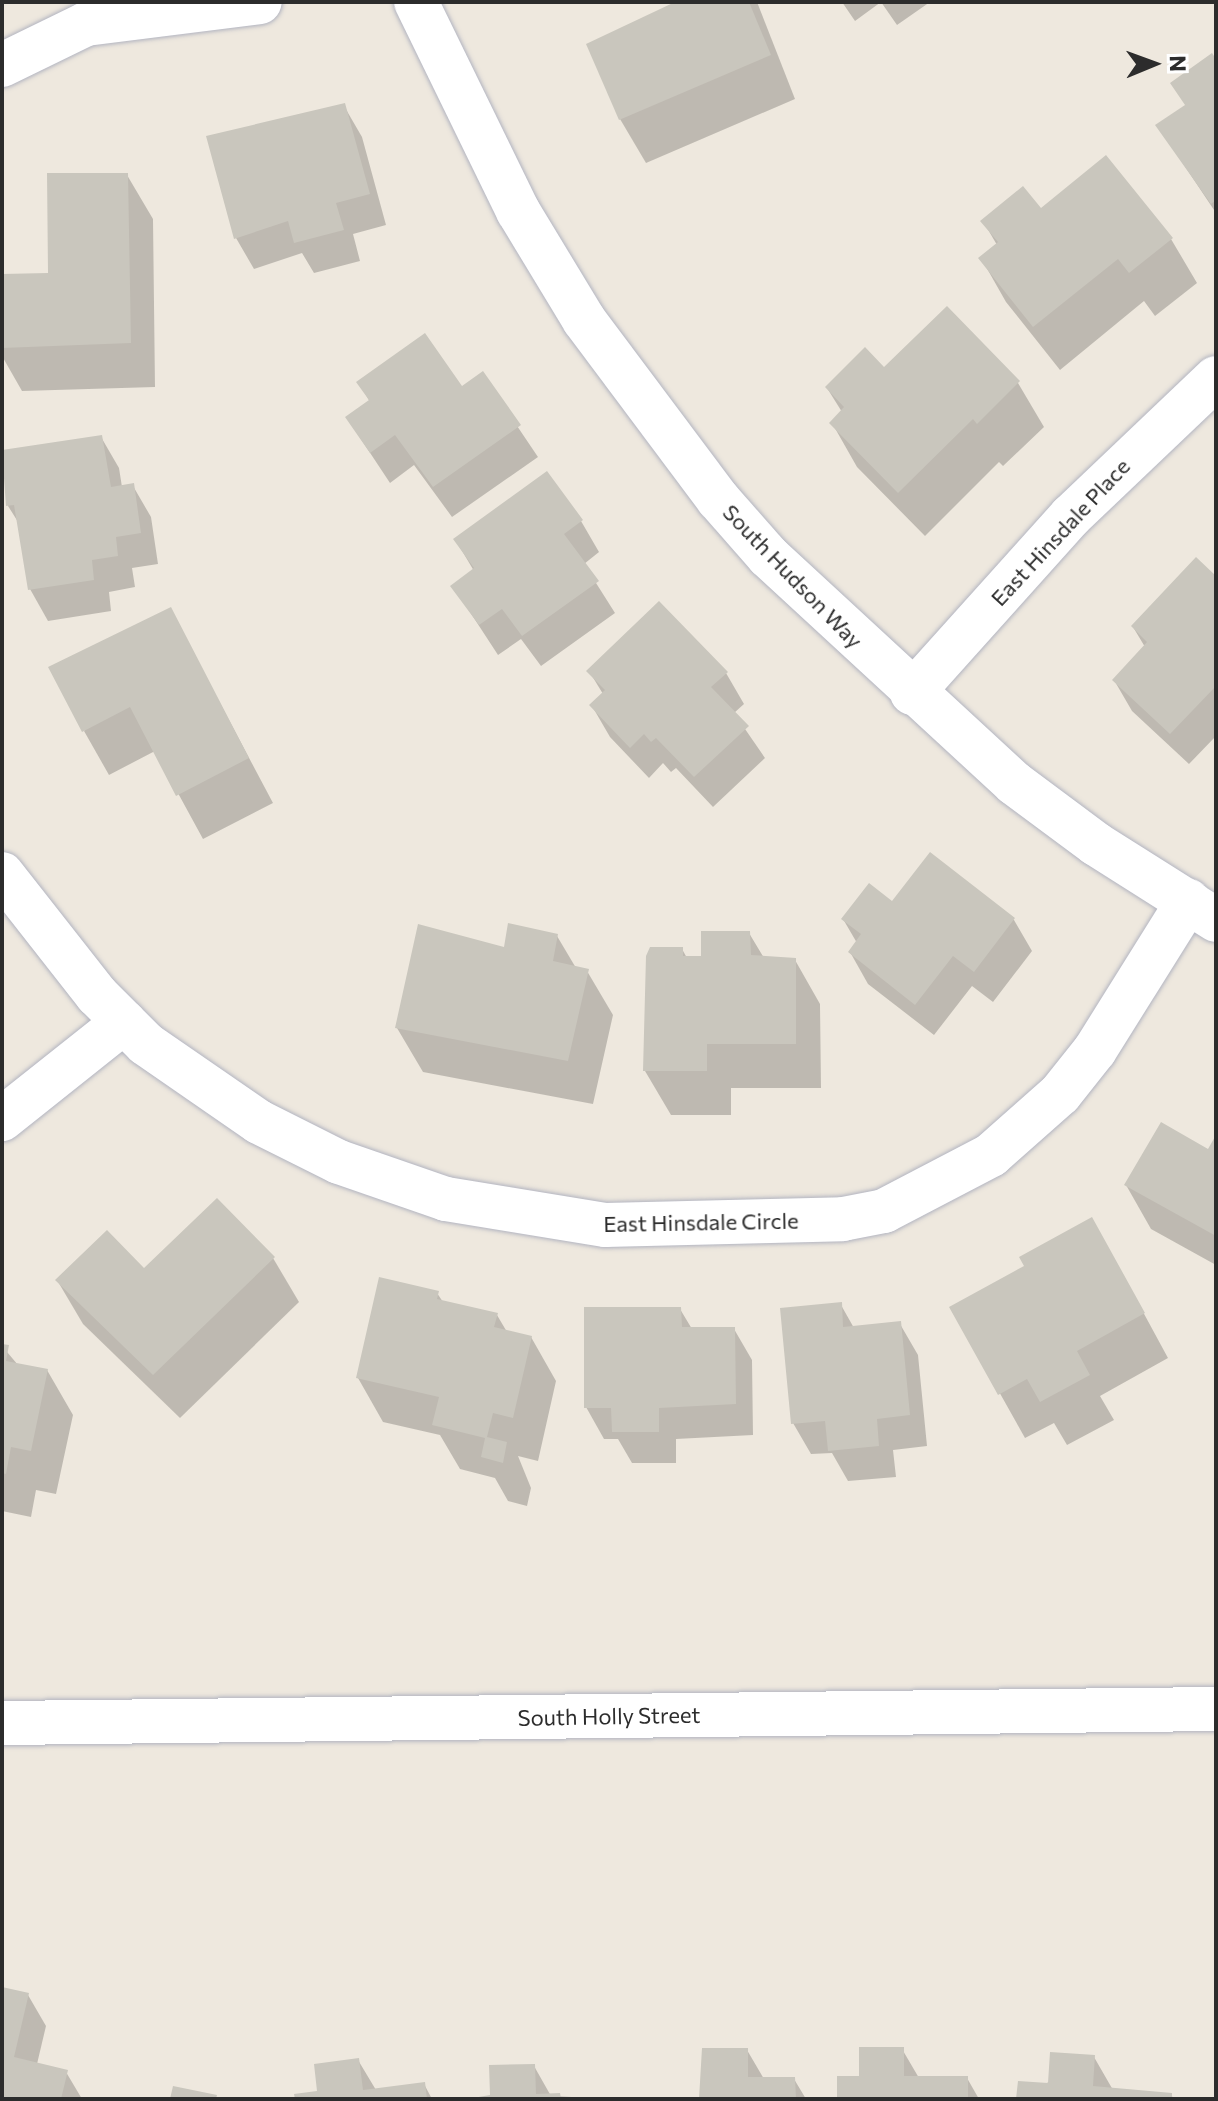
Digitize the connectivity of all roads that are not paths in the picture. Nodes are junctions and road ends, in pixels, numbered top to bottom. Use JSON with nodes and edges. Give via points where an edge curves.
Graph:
{"nodes":[{"id":1,"x":260,"y":2,"type":"edge"},
{"id":2,"x":416,"y":2,"type":"edge"},
{"id":3,"x":2,"y":65,"type":"edge"},
{"id":4,"x":1216,"y":378,"type":"edge"},
{"id":5,"x":912,"y":693,"type":"junction"},
{"id":6,"x":2,"y":874,"type":"edge"},
{"id":7,"x":1202,"y":910,"type":"edge"},
{"id":8,"x":124,"y":1022,"type":"junction"},
{"id":9,"x":2,"y":1119,"type":"edge"},
{"id":10,"x":1216,"y":1709,"type":"edge"},
{"id":11,"x":2,"y":1723,"type":"edge"}],
"edges":[{"from":1,"to":3,"type":"street","via":[[86,24]]},
{"from":2,"to":5,"type":"street","name":"South Hudson Way","via":[[518,211],[584,320],[758,544]]},
{"from":4,"to":5,"type":"street","name":"East Hinsdale Place","via":[[1081,506]]},
{"from":5,"to":7,"type":"street","name":"South Hudson Way","via":[[1014,783],[1096,844]]},
{"from":6,"to":8,"type":"street","name":"East Hinsdale Circle"},
{"from":7,"to":8,"type":"street","name":"East Hinsdale Circle","via":[[1060,1094],[991,1155],[884,1211],[843,1219],[605,1225],[446,1199],[339,1162],[259,1122],[204,1087]]},
{"from":8,"to":9,"type":"street"},
{"from":10,"to":11,"type":"street","name":"South Holly Street"}]}
